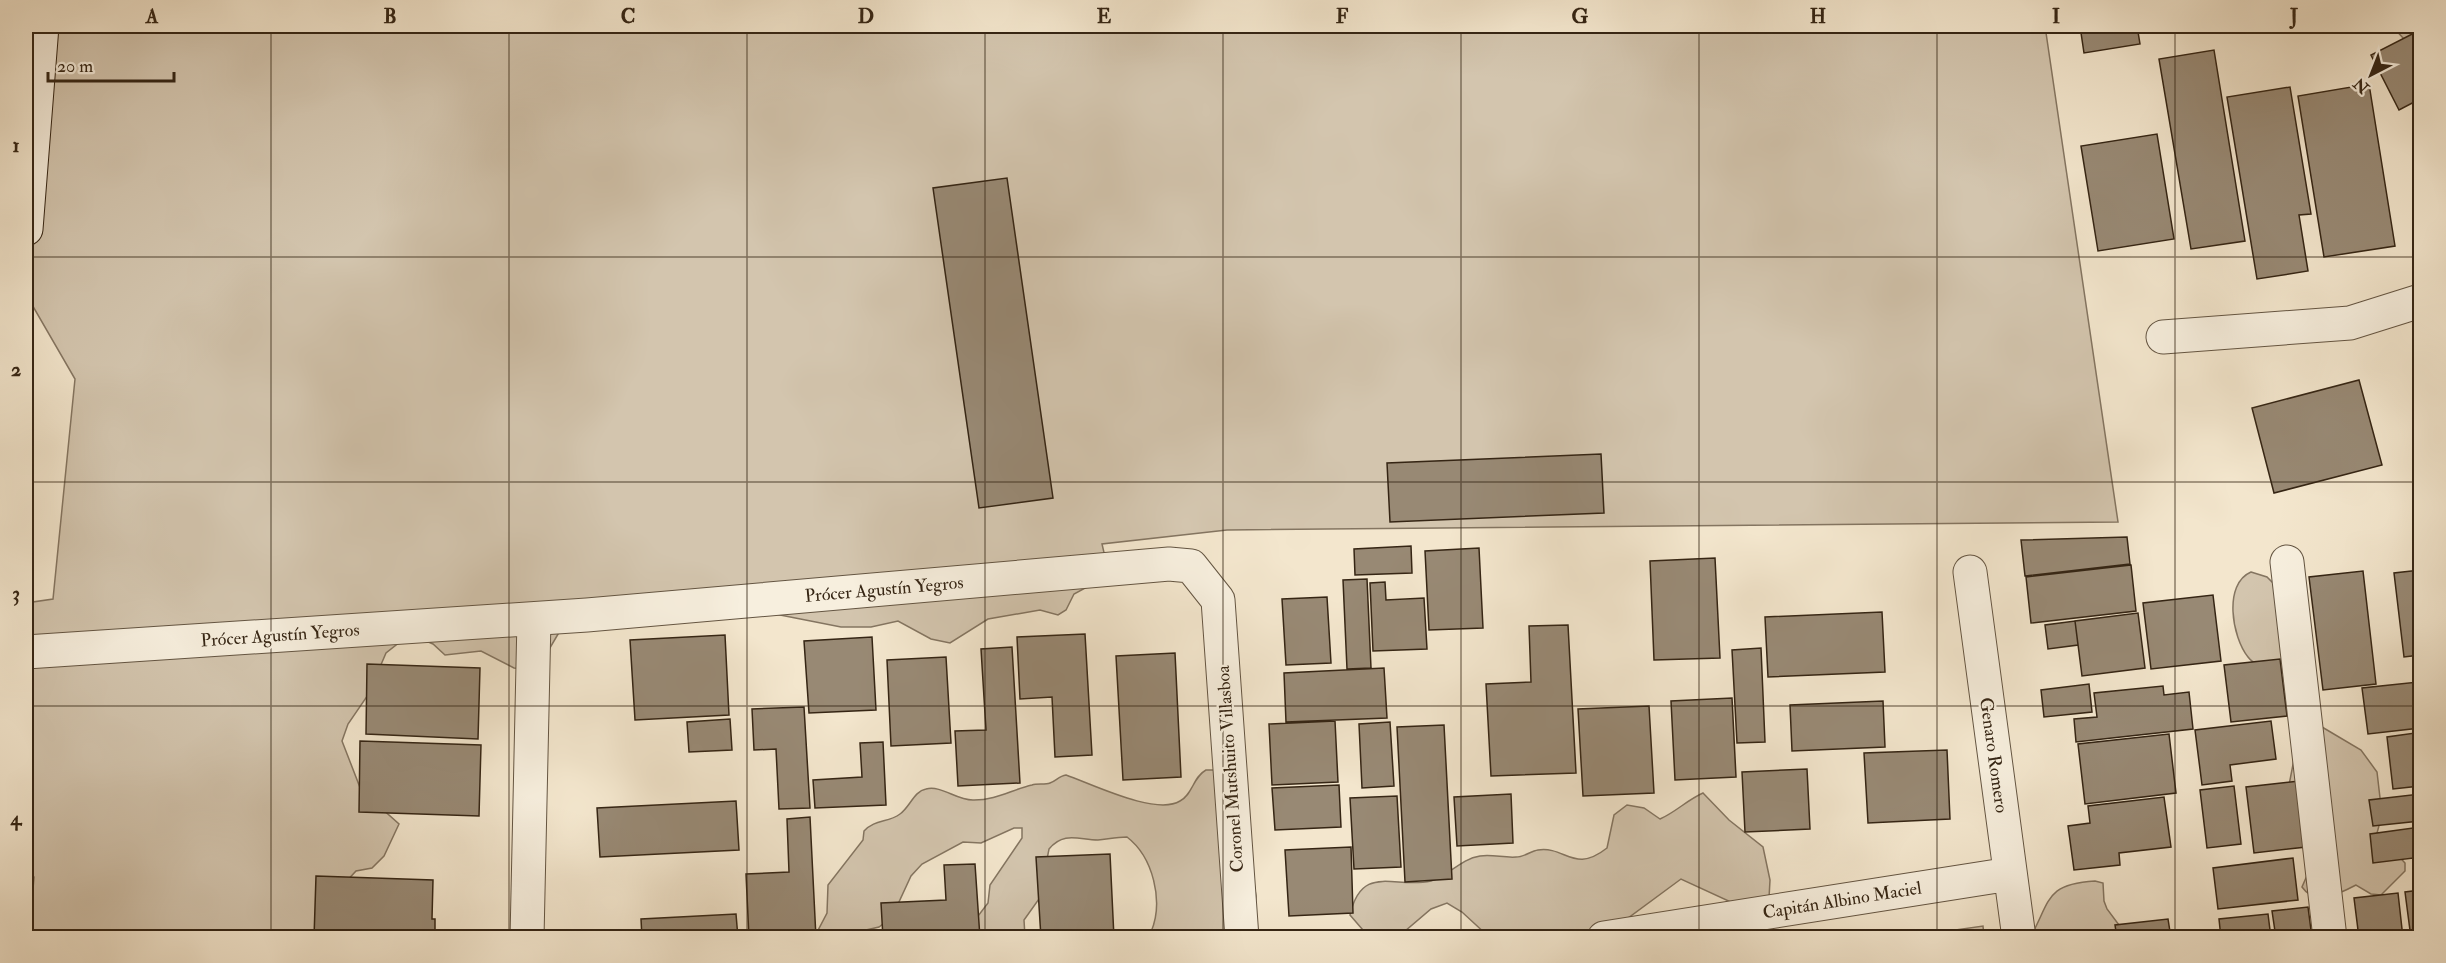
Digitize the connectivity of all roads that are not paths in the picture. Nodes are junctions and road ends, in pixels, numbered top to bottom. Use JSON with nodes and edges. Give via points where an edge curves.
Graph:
{"nodes":[{"id":1,"x":42,"y":26,"type":"edge"},
{"id":2,"x":26,"y":229,"type":"edge"},
{"id":3,"x":2421,"y":300,"type":"edge"},
{"id":4,"x":2163,"y":338,"type":"dead end"},
{"id":5,"x":2287,"y":562,"type":"dead end"},
{"id":6,"x":1970,"y":572,"type":"dead end"},
{"id":7,"x":1218,"y":600,"type":"joint"},
{"id":8,"x":534,"y":618,"type":"junction"},
{"id":9,"x":26,"y":652,"type":"edge"},
{"id":10,"x":2010,"y":874,"type":"junction"},
{"id":11,"x":527,"y":938,"type":"edge"},
{"id":12,"x":1242,"y":938,"type":"edge"},
{"id":13,"x":1604,"y":938,"type":"edge"},
{"id":14,"x":2019,"y":938,"type":"edge"},
{"id":15,"x":2330,"y":938,"type":"edge"}],
"edges":[{"from":1,"to":2,"type":"street"},
{"from":3,"to":4,"type":"street","via":[[2350,323]]},
{"from":5,"to":15,"type":"street"},
{"from":6,"to":10,"type":"street","name":"Genaro Romero"},
{"from":7,"to":8,"type":"street","name":"Prócer Agustín Yegros","via":[[1191,566],[1169,564]]},
{"from":7,"to":12,"type":"street","name":"Coronel Mutshuito Villasboa"},
{"from":8,"to":9,"type":"street","name":"Prócer Agustín Yegros"},
{"from":8,"to":11,"type":"street"},
{"from":10,"to":13,"type":"street","name":"Capitán Albino Maciel"},
{"from":10,"to":14,"type":"street","name":"Genaro Romero"}]}
